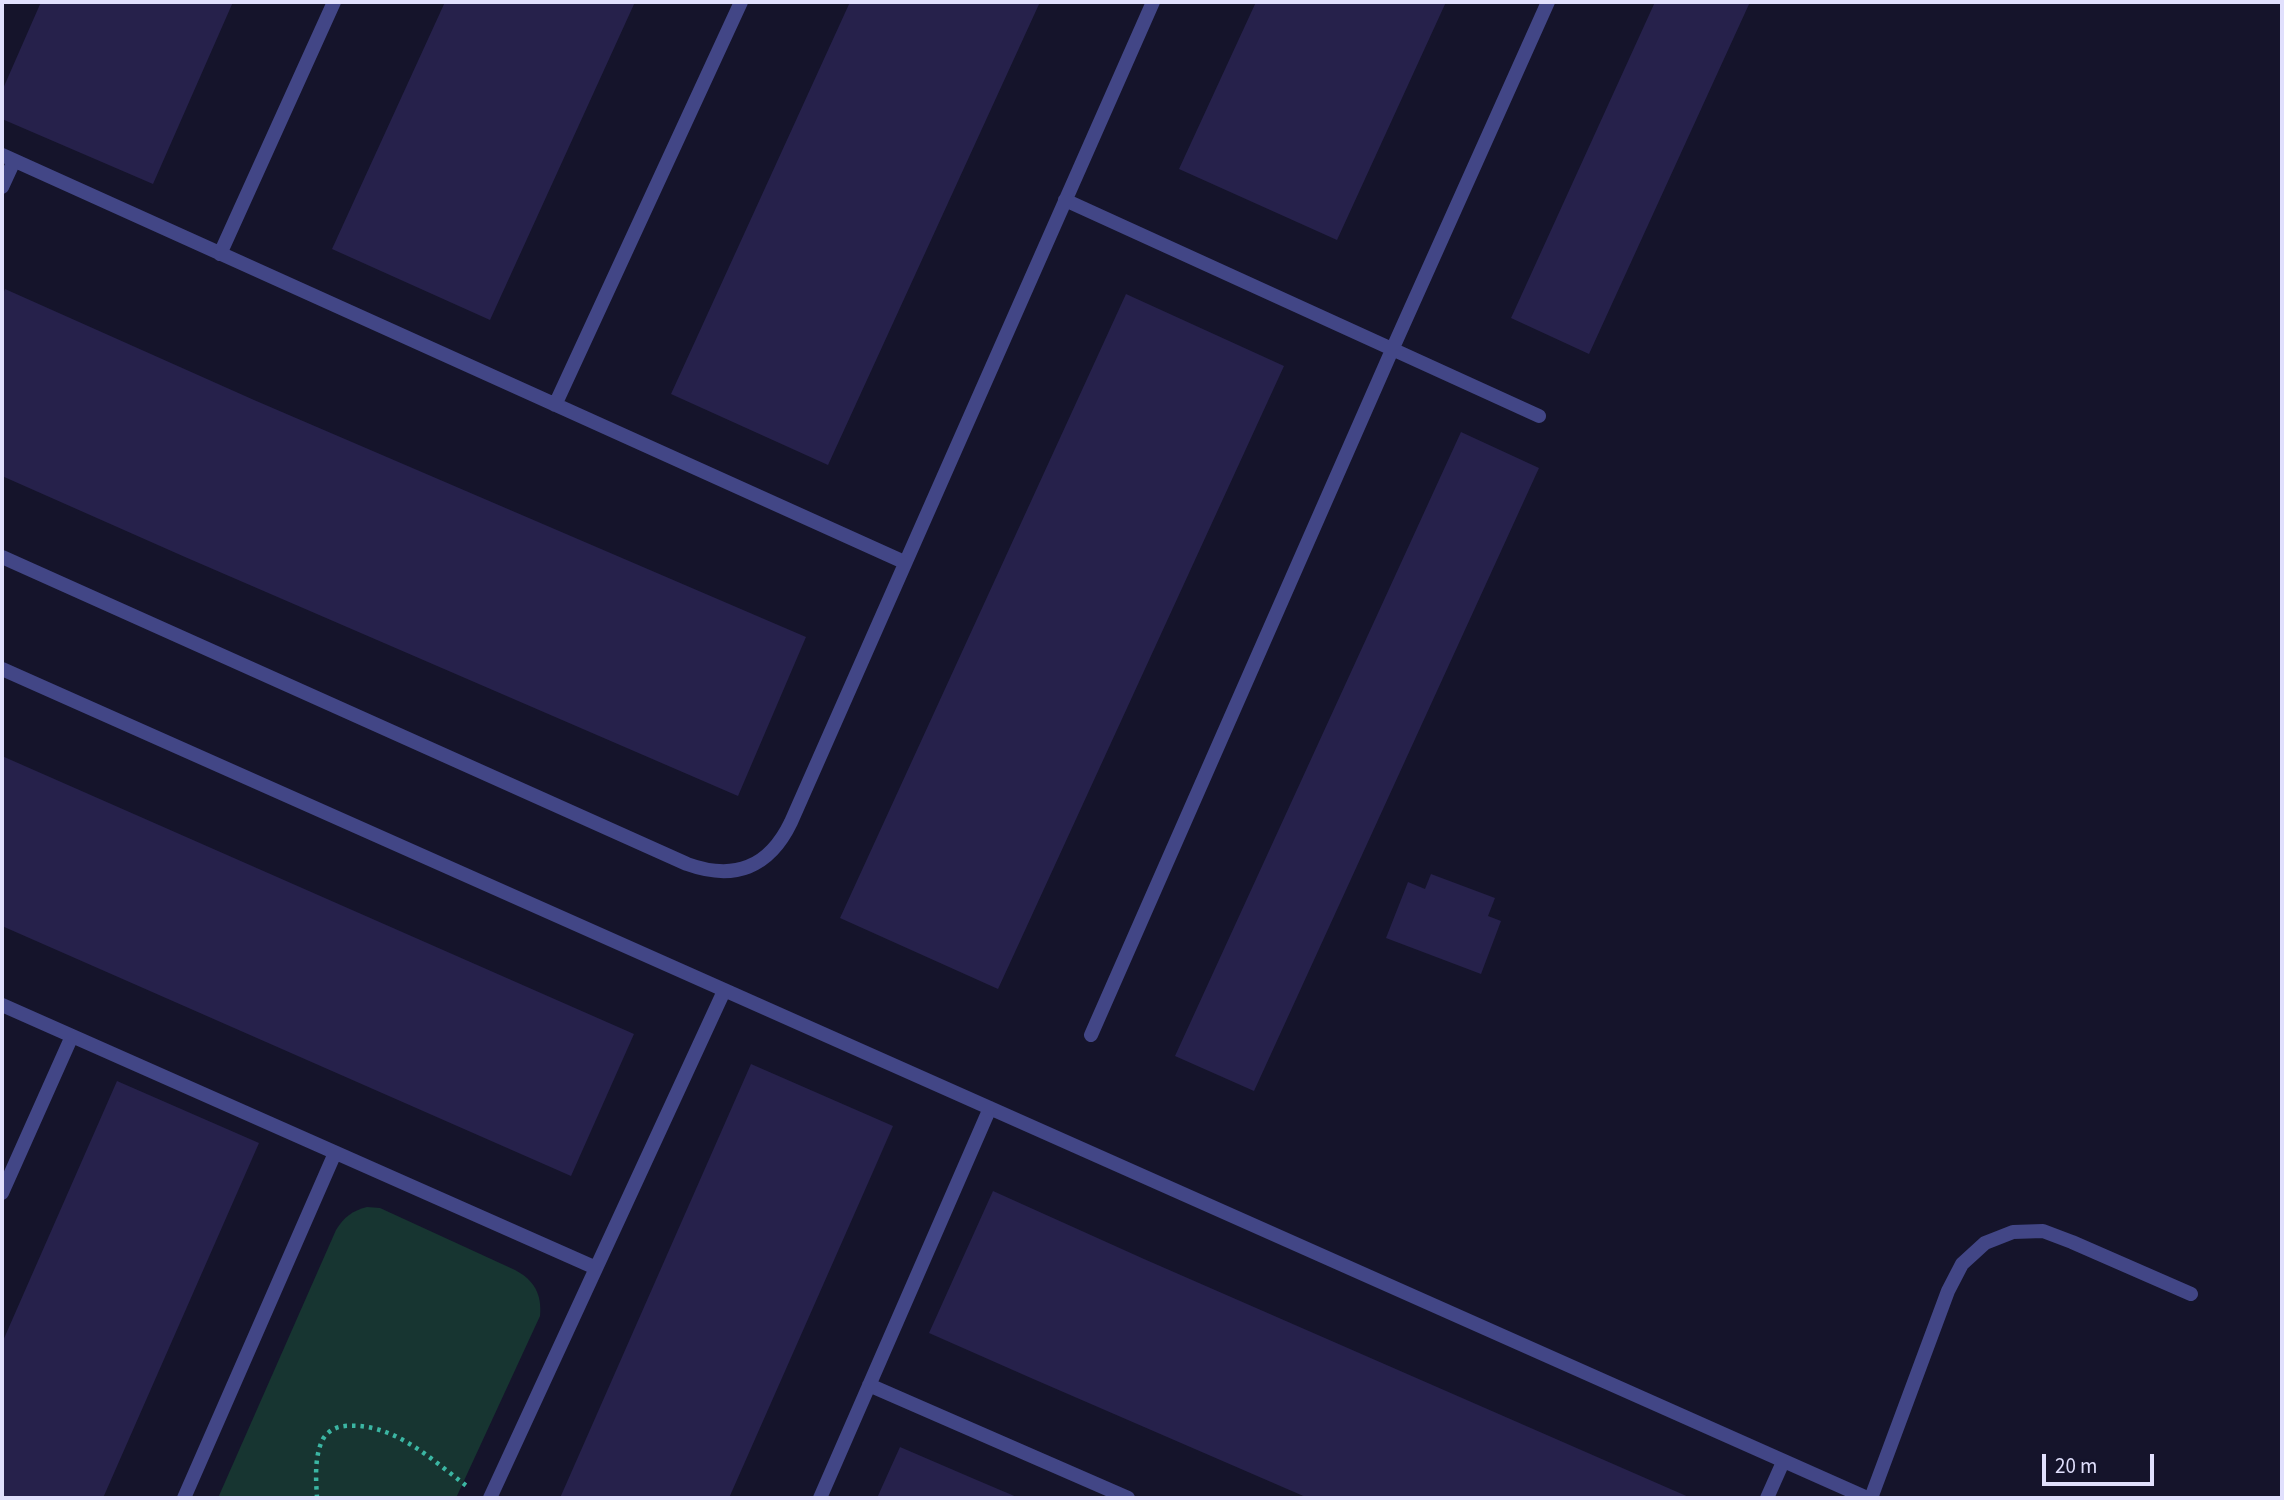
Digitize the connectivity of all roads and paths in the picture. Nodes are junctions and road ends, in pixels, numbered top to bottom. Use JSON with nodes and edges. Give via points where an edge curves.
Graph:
{"nodes":[{"id":1,"x":334,"y":2,"type":"edge"},
{"id":2,"x":741,"y":2,"type":"edge"},
{"id":3,"x":1153,"y":2,"type":"edge"},
{"id":4,"x":1548,"y":2,"type":"edge"},
{"id":5,"x":8,"y":158,"type":"edge"},
{"id":6,"x":2,"y":187,"type":"edge"},
{"id":7,"x":1065,"y":200,"type":"junction"},
{"id":8,"x":220,"y":254,"type":"junction"},
{"id":9,"x":1392,"y":349,"type":"junction"},
{"id":10,"x":555,"y":405,"type":"junction"},
{"id":11,"x":1539,"y":416,"type":"dead end"},
{"id":12,"x":2,"y":557,"type":"edge"},
{"id":13,"x":904,"y":562,"type":"junction"},
{"id":14,"x":2,"y":669,"type":"edge"},
{"id":15,"x":724,"y":991,"type":"junction"},
{"id":16,"x":2,"y":1005,"type":"edge"},
{"id":17,"x":1091,"y":1035,"type":"dead end"},
{"id":18,"x":72,"y":1036,"type":"junction"},
{"id":19,"x":990,"y":1108,"type":"junction"},
{"id":20,"x":335,"y":1153,"type":"junction"},
{"id":21,"x":2,"y":1193,"type":"edge"},
{"id":22,"x":596,"y":1268,"type":"junction"},
{"id":23,"x":2190,"y":1294,"type":"dead end"},
{"id":24,"x":869,"y":1385,"type":"junction"},
{"id":25,"x":1783,"y":1462,"type":"junction"},
{"id":26,"x":472,"y":1490,"type":"dead end"},
{"id":27,"x":184,"y":1498,"type":"edge"},
{"id":28,"x":317,"y":1498,"type":"edge"},
{"id":29,"x":490,"y":1498,"type":"edge"},
{"id":30,"x":820,"y":1498,"type":"edge"},
{"id":31,"x":1128,"y":1498,"type":"edge"},
{"id":32,"x":1767,"y":1498,"type":"edge"},
{"id":33,"x":1869,"y":1498,"type":"edge"}],
"edges":[{"from":1,"to":8,"type":"street"},
{"from":2,"to":10,"type":"street"},
{"from":3,"to":7,"type":"street"},
{"from":4,"to":9,"type":"street"},
{"from":5,"to":6,"type":"street"},
{"from":5,"to":8,"type":"street"},
{"from":7,"to":9,"type":"street"},
{"from":7,"to":13,"type":"street"},
{"from":8,"to":10,"type":"street"},
{"from":9,"to":11,"type":"street"},
{"from":9,"to":17,"type":"street"},
{"from":10,"to":13,"type":"street"},
{"from":12,"to":13,"type":"street","via":[[687,864],[722,872],[757,863],[783,838]]},
{"from":14,"to":15,"type":"street"},
{"from":15,"to":19,"type":"street"},
{"from":15,"to":22,"type":"street"},
{"from":16,"to":18,"type":"street"},
{"from":18,"to":20,"type":"street"},
{"from":18,"to":21,"type":"street"},
{"from":19,"to":24,"type":"street"},
{"from":19,"to":25,"type":"street"},
{"from":20,"to":22,"type":"street"},
{"from":20,"to":27,"type":"street"},
{"from":22,"to":29,"type":"street"},
{"from":23,"to":33,"type":"street","via":[[2043,1231],[2013,1232],[1985,1243],[1962,1264],[1948,1291]]},
{"from":24,"to":30,"type":"street"},
{"from":24,"to":31,"type":"street"},
{"from":25,"to":32,"type":"street"},
{"from":25,"to":33,"type":"street"},
{"from":26,"to":28,"type":"path","via":[[396,1436],[352,1426],[329,1431],[322,1440]]}]}
